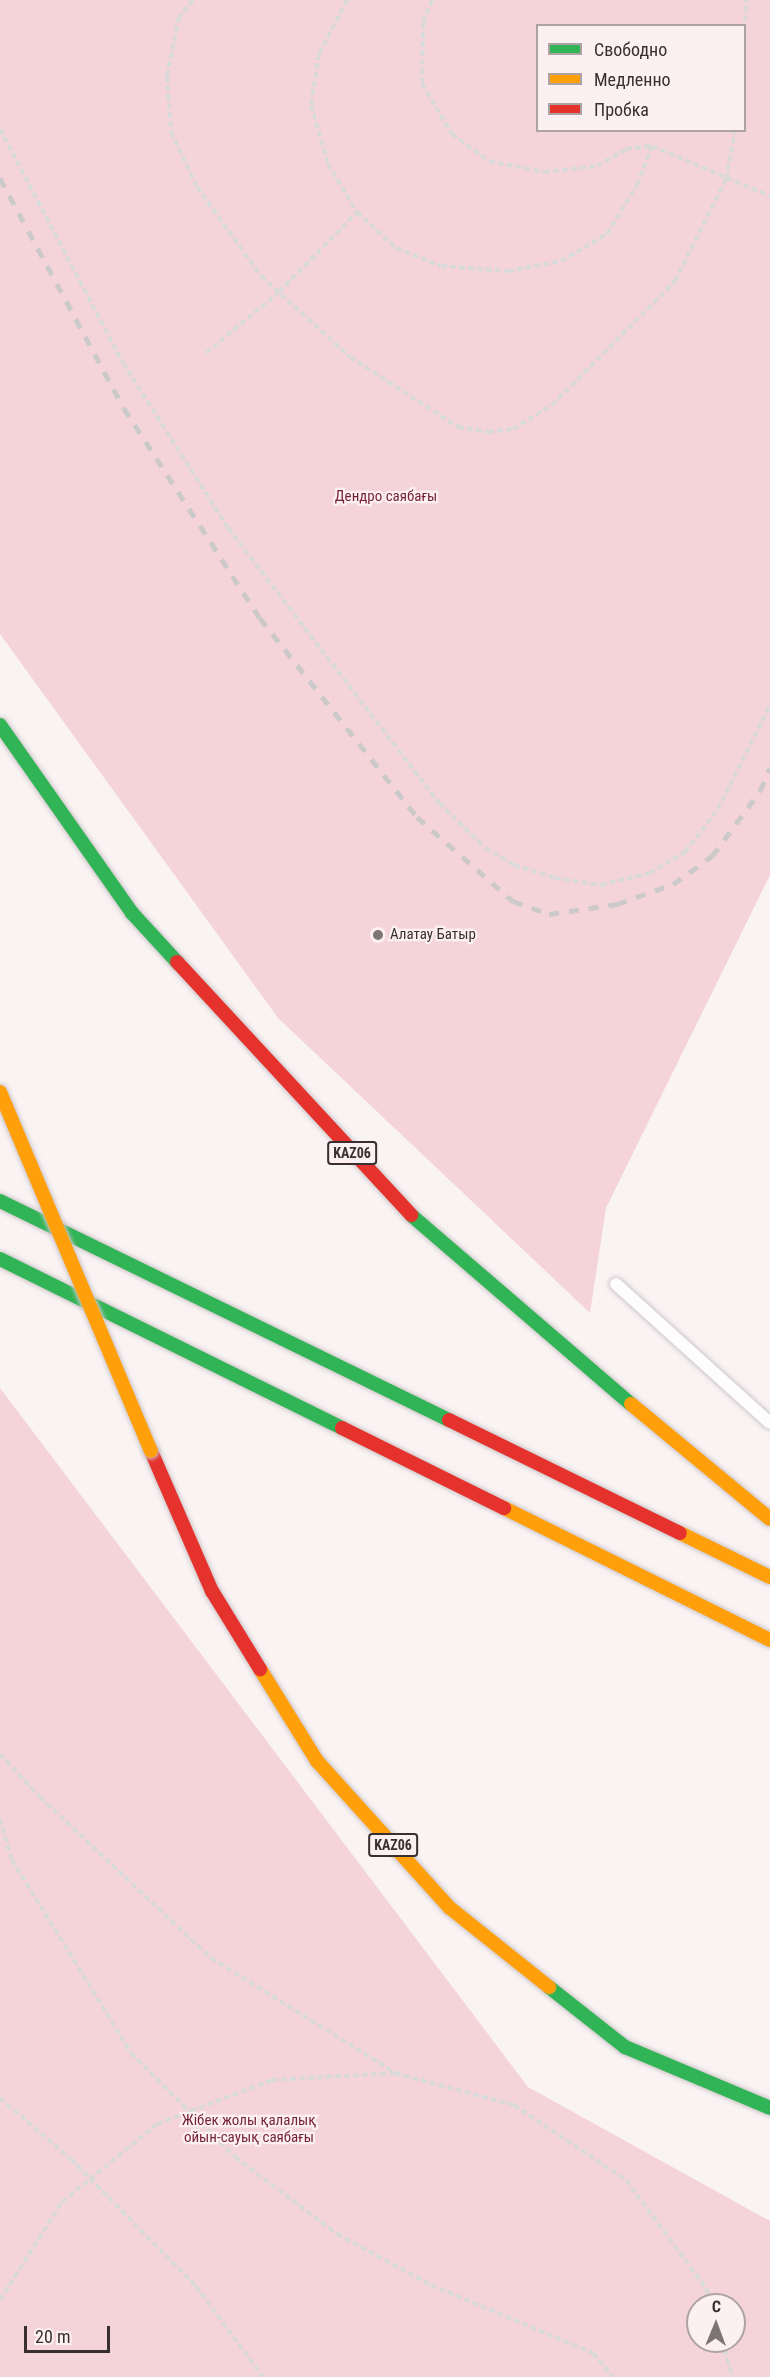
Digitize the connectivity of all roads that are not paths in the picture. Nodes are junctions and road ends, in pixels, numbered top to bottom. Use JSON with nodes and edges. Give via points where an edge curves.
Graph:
{"nodes":[{"id":1,"x":0,"y":725,"type":"edge"},
{"id":2,"x":0,"y":1092,"type":"edge"},
{"id":3,"x":0,"y":1201,"type":"edge"},
{"id":4,"x":0,"y":1259,"type":"edge"},
{"id":5,"x":616,"y":1284,"type":"dead end"},
{"id":6,"x":770,"y":1423,"type":"edge"},
{"id":7,"x":770,"y":1519,"type":"edge"},
{"id":8,"x":770,"y":1577,"type":"edge"},
{"id":9,"x":770,"y":1640,"type":"edge"},
{"id":10,"x":770,"y":2108,"type":"edge"}],
"edges":[{"from":1,"to":7,"type":"main road","number":"KАZ06","via":[[132,913],[405,1210]]},
{"from":2,"to":10,"type":"main road","number":"KАZ06","bridge":true,"via":[[212,1591],[316,1761],[450,1908],[625,2048]]},
{"from":3,"to":8,"type":"main road"},
{"from":4,"to":9,"type":"main road"},
{"from":5,"to":6,"type":"lane"}]}
